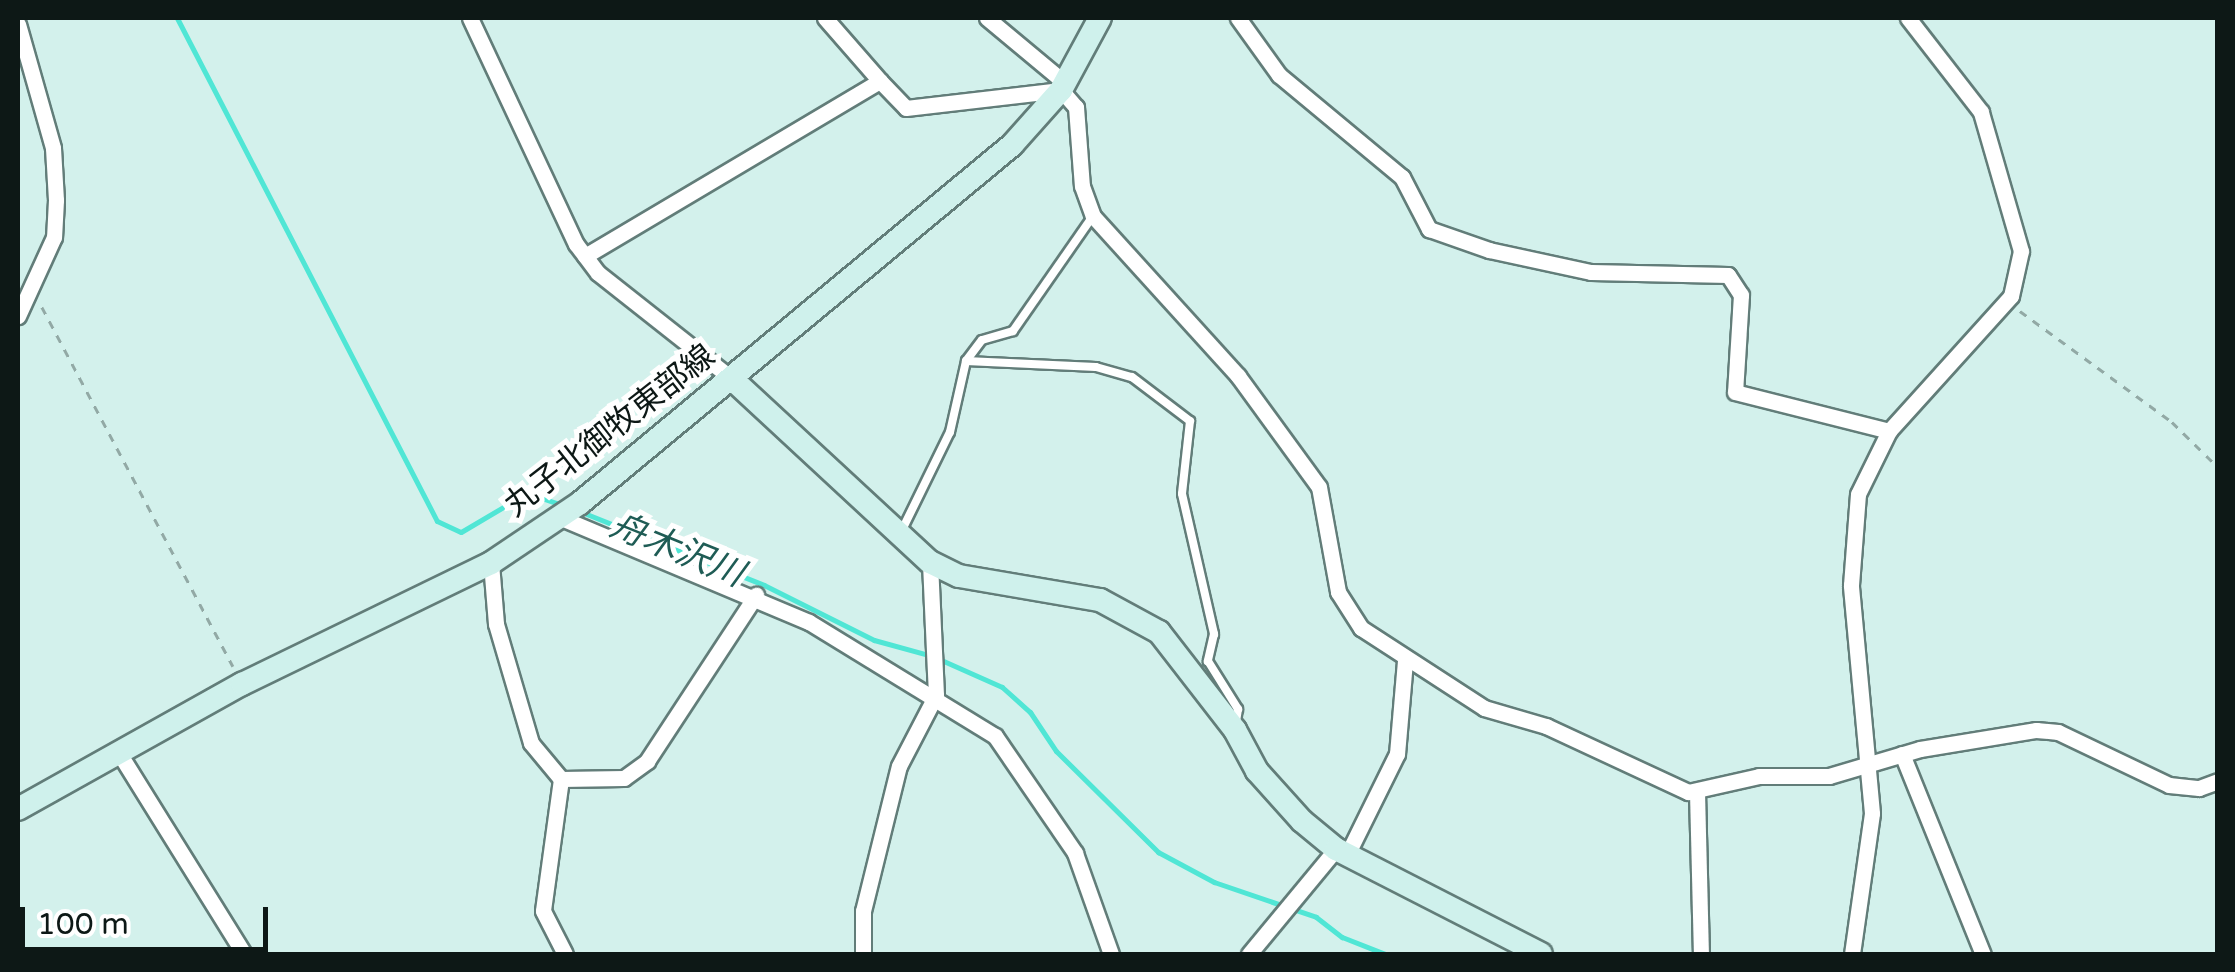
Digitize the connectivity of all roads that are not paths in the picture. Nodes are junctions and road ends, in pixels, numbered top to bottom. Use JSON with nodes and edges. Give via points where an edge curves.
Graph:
{"nodes":[{"id":1,"x":470,"y":18,"type":"edge"},
{"id":2,"x":825,"y":18,"type":"edge"},
{"id":3,"x":986,"y":18,"type":"edge"},
{"id":4,"x":1100,"y":18,"type":"edge"},
{"id":5,"x":1238,"y":18,"type":"edge"},
{"id":6,"x":1908,"y":18,"type":"edge"},
{"id":7,"x":18,"y":24,"type":"edge"},
{"id":8,"x":880,"y":81,"type":"junction"},
{"id":9,"x":1063,"y":87,"type":"junction"},
{"id":10,"x":1093,"y":216,"type":"junction"},
{"id":11,"x":585,"y":256,"type":"junction"},
{"id":12,"x":18,"y":316,"type":"edge"},
{"id":13,"x":966,"y":362,"type":"junction"},
{"id":14,"x":731,"y":378,"type":"junction"},
{"id":15,"x":1889,"y":431,"type":"junction"},
{"id":16,"x":560,"y":517,"type":"junction"},
{"id":17,"x":898,"y":538,"type":"junction"},
{"id":18,"x":491,"y":562,"type":"junction"},
{"id":19,"x":930,"y":562,"type":"junction"},
{"id":20,"x":756,"y":596,"type":"junction"},
{"id":21,"x":1405,"y":660,"type":"junction"},
{"id":22,"x":936,"y":694,"type":"junction"},
{"id":23,"x":1235,"y":730,"type":"junction"},
{"id":24,"x":119,"y":753,"type":"junction"},
{"id":25,"x":1902,"y":754,"type":"junction"},
{"id":26,"x":1865,"y":764,"type":"junction"},
{"id":27,"x":560,"y":779,"type":"junction"},
{"id":28,"x":2218,"y":781,"type":"edge"},
{"id":29,"x":1697,"y":792,"type":"junction"},
{"id":30,"x":18,"y":808,"type":"edge"},
{"id":31,"x":1341,"y":852,"type":"junction"},
{"id":32,"x":1504,"y":944,"type":"edge"},
{"id":33,"x":244,"y":954,"type":"edge"},
{"id":34,"x":565,"y":954,"type":"edge"},
{"id":35,"x":862,"y":954,"type":"edge"},
{"id":36,"x":1111,"y":954,"type":"edge"},
{"id":37,"x":1249,"y":954,"type":"edge"},
{"id":38,"x":1541,"y":954,"type":"edge"},
{"id":39,"x":1701,"y":954,"type":"edge"},
{"id":40,"x":1852,"y":954,"type":"edge"},
{"id":41,"x":1983,"y":954,"type":"edge"}],
"edges":[{"from":1,"to":11,"type":"street","via":[[555,211]]},
{"from":2,"to":8,"type":"street"},
{"from":3,"to":9,"type":"street"},
{"from":4,"to":9,"type":"main road","name":"丸子北御牧東部線"},
{"from":5,"to":15,"type":"street","via":[[1279,74],[1402,177],[1429,229],[1591,272],[1728,275],[1740,296],[1735,392]]},
{"from":6,"to":15,"type":"street","via":[[1981,112],[2021,251],[2006,303]]},
{"from":7,"to":12,"type":"street","via":[[53,148],[56,200],[54,238]]},
{"from":8,"to":9,"type":"street","via":[[906,108]]},
{"from":8,"to":11,"type":"street"},
{"from":9,"to":10,"type":"street","via":[[1076,106],[1082,186]]},
{"from":9,"to":14,"type":"main road","name":"丸子北御牧東部線","via":[[1012,145]]},
{"from":10,"to":13,"type":"lane","via":[[1014,331],[982,340]]},
{"from":10,"to":21,"type":"street","via":[[1238,376],[1319,487],[1338,592],[1362,628]]},
{"from":11,"to":14,"type":"street"},
{"from":13,"to":17,"type":"lane","via":[[950,432]]},
{"from":13,"to":23,"type":"lane","via":[[1108,370],[1132,377],[1190,421],[1182,494],[1214,634],[1208,661],[1238,709]]},
{"from":14,"to":16,"type":"main road","name":"丸子北御牧東部線"},
{"from":14,"to":17,"type":"main road"},
{"from":15,"to":26,"type":"street","via":[[1858,494],[1849,549]]},
{"from":16,"to":18,"type":"main road","name":"丸子北御牧東部線"},
{"from":16,"to":20,"type":"street"},
{"from":17,"to":19,"type":"main road"},
{"from":18,"to":24,"type":"main road","name":"丸子北御牧東部線","via":[[242,684]]},
{"from":18,"to":27,"type":"street","via":[[496,624],[532,743]]},
{"from":19,"to":22,"type":"street"},
{"from":19,"to":23,"type":"main road","via":[[959,576],[1119,608],[1180,653]]},
{"from":20,"to":22,"type":"street"},
{"from":20,"to":27,"type":"street","via":[[648,761],[624,778]]},
{"from":21,"to":29,"type":"street","via":[[1484,708],[1546,726],[1669,786]]},
{"from":21,"to":31,"type":"street","via":[[1397,754]]},
{"from":22,"to":35,"type":"street","via":[[899,766],[863,911]]},
{"from":22,"to":36,"type":"street","via":[[994,736],[1049,812],[1076,853]]},
{"from":23,"to":31,"type":"main road","via":[[1275,794]]},
{"from":24,"to":30,"type":"main road","name":"丸子北御牧東部線"},
{"from":24,"to":33,"type":"street"},
{"from":25,"to":26,"type":"street"},
{"from":25,"to":28,"type":"street","via":[[2036,730],[2058,732],[2170,785],[2198,788]]},
{"from":25,"to":41,"type":"street"},
{"from":26,"to":29,"type":"street","via":[[1828,776],[1759,776]]},
{"from":26,"to":40,"type":"street","via":[[1872,813]]},
{"from":27,"to":34,"type":"street","via":[[543,911]]},
{"from":29,"to":39,"type":"street"},
{"from":31,"to":32,"type":"main road"},
{"from":31,"to":37,"type":"street"},
{"from":32,"to":38,"type":"main road"}]}
